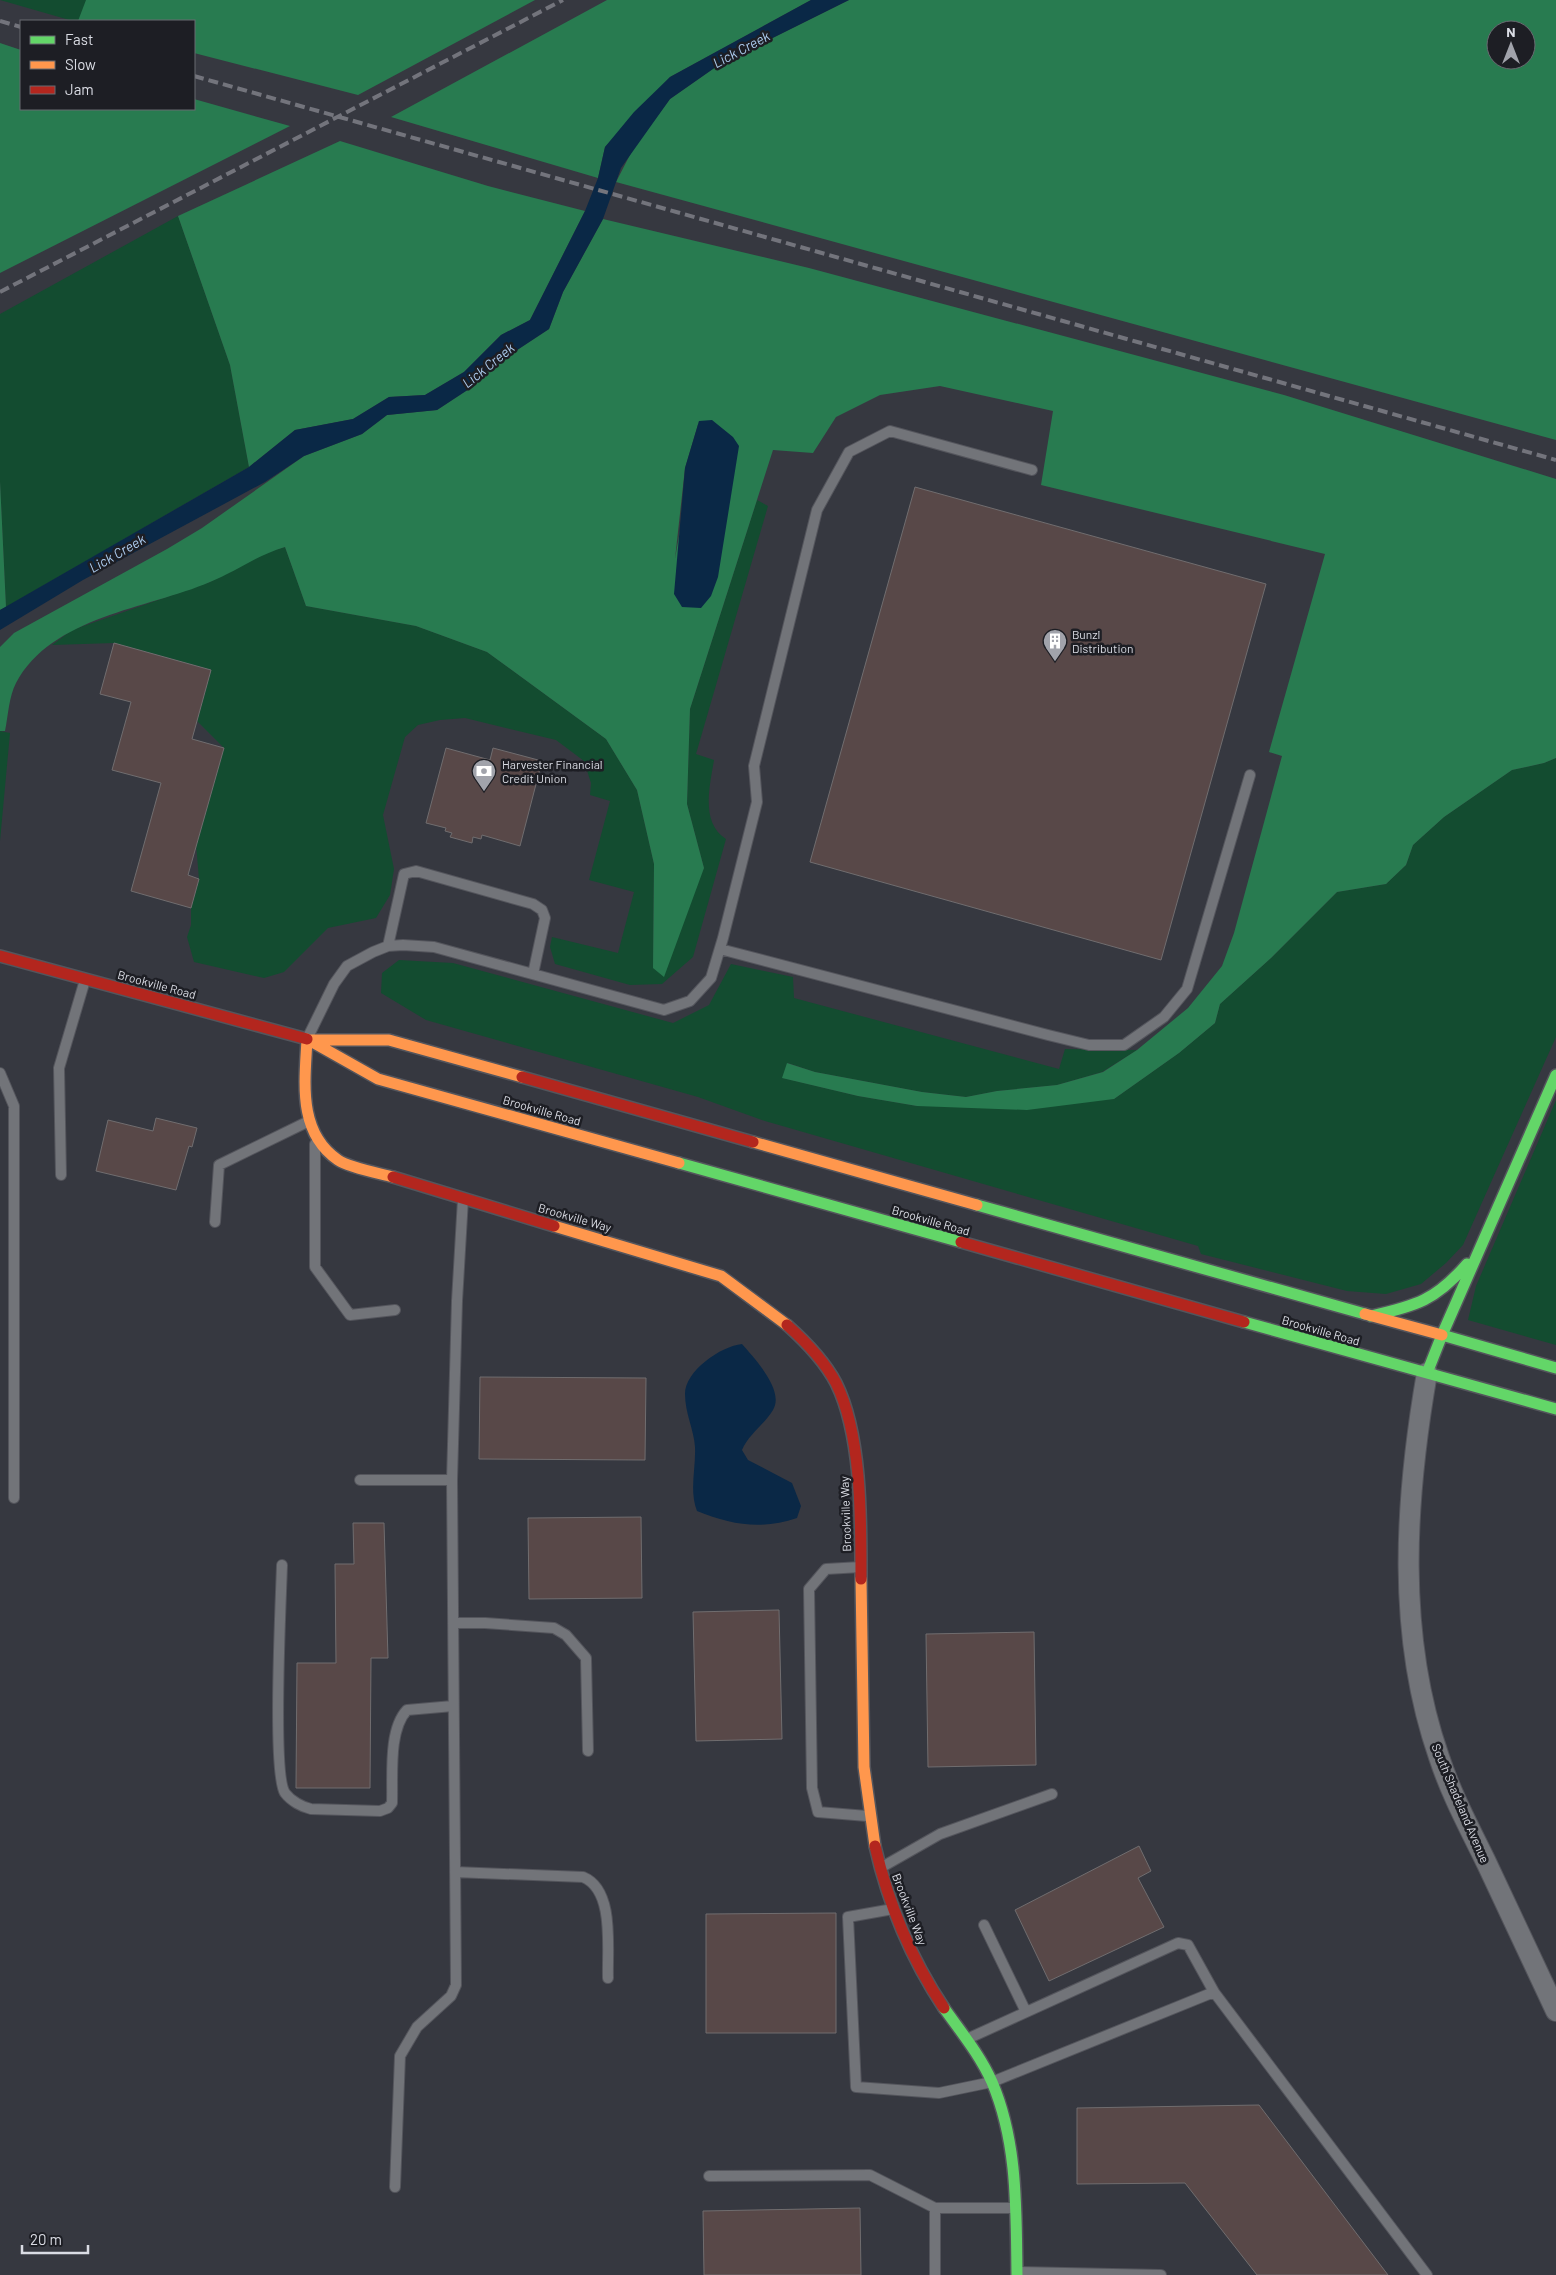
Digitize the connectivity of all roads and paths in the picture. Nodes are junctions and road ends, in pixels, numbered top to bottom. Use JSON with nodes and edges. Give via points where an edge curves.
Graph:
{"nodes":[{"id":1,"x":1032,"y":470,"type":"dead end"},
{"id":2,"x":1250,"y":775,"type":"dead end"},
{"id":3,"x":388,"y":946,"type":"junction"},
{"id":4,"x":720,"y":949,"type":"junction"},
{"id":5,"x":0,"y":956,"type":"edge"},
{"id":6,"x":533,"y":974,"type":"junction"},
{"id":7,"x":86,"y":979,"type":"junction"},
{"id":8,"x":307,"y":1040,"type":"junction"},
{"id":9,"x":0,"y":1072,"type":"edge"},
{"id":10,"x":1556,"y":1075,"type":"edge"},
{"id":11,"x":308,"y":1122,"type":"junction"},
{"id":12,"x":315,"y":1138,"type":"junction"},
{"id":13,"x":61,"y":1175,"type":"dead end"},
{"id":14,"x":463,"y":1198,"type":"junction"},
{"id":15,"x":215,"y":1222,"type":"dead end"},
{"id":16,"x":1477,"y":1252,"type":"junction"},
{"id":17,"x":395,"y":1310,"type":"dead end"},
{"id":18,"x":1371,"y":1316,"type":"junction"},
{"id":19,"x":1442,"y":1336,"type":"junction"},
{"id":20,"x":1556,"y":1368,"type":"edge"},
{"id":21,"x":1427,"y":1373,"type":"junction"},
{"id":22,"x":1556,"y":1409,"type":"edge"},
{"id":23,"x":360,"y":1480,"type":"dead end"},
{"id":24,"x":452,"y":1480,"type":"junction"},
{"id":25,"x":14,"y":1498,"type":"dead end"},
{"id":26,"x":282,"y":1565,"type":"dead end"},
{"id":27,"x":860,"y":1567,"type":"junction"},
{"id":28,"x":453,"y":1623,"type":"junction"},
{"id":29,"x":454,"y":1706,"type":"junction"},
{"id":30,"x":588,"y":1751,"type":"dead end"},
{"id":31,"x":1052,"y":1794,"type":"dead end"},
{"id":32,"x":868,"y":1816,"type":"junction"},
{"id":33,"x":880,"y":1868,"type":"junction"},
{"id":34,"x":455,"y":1872,"type":"junction"},
{"id":35,"x":893,"y":1909,"type":"junction"},
{"id":36,"x":984,"y":1925,"type":"dead end"},
{"id":37,"x":608,"y":1978,"type":"dead end"},
{"id":38,"x":1214,"y":1992,"type":"junction"},
{"id":39,"x":1556,"y":2011,"type":"edge"},
{"id":40,"x":1026,"y":2012,"type":"junction"},
{"id":41,"x":967,"y":2039,"type":"junction"},
{"id":42,"x":992,"y":2082,"type":"junction"},
{"id":43,"x":709,"y":2176,"type":"dead end"},
{"id":44,"x":395,"y":2187,"type":"dead end"},
{"id":45,"x":935,"y":2208,"type":"junction"},
{"id":46,"x":1014,"y":2208,"type":"junction"},
{"id":47,"x":1017,"y":2273,"type":"edge"},
{"id":48,"x":1080,"y":2274,"type":"edge"},
{"id":49,"x":935,"y":2275,"type":"edge"},
{"id":50,"x":1162,"y":2275,"type":"edge"},
{"id":51,"x":1427,"y":2275,"type":"edge"}],
"edges":[{"from":1,"to":4,"type":"lane","via":[[890,431],[849,452],[817,510],[754,766],[757,802]]},
{"from":2,"to":4,"type":"lane","via":[[1187,990],[1164,1017],[1124,1045],[1089,1045],[1048,1036]]},
{"from":3,"to":6,"type":"lane","via":[[434,947]]},
{"from":3,"to":6,"type":"lane","via":[[404,874],[416,871],[534,904],[542,910],[545,918]]},
{"from":3,"to":8,"type":"lane","via":[[355,961],[339,974]]},
{"from":4,"to":6,"type":"lane","via":[[711,978],[690,1001],[664,1010]]},
{"from":5,"to":7,"type":"main road","name":"Brookville Road"},
{"from":7,"to":8,"type":"main road","name":"Brookville Road"},
{"from":7,"to":13,"type":"lane","via":[[59,1068]]},
{"from":8,"to":11,"type":"main road","name":"Brookville Way"},
{"from":8,"to":18,"type":"main road","name":"Brookville Road","via":[[389,1040]]},
{"from":8,"to":21,"type":"main road","name":"Brookville Road","via":[[378,1078]]},
{"from":9,"to":25,"type":"lane","via":[[14,1106]]},
{"from":10,"to":16,"type":"main road"},
{"from":11,"to":12,"type":"main road","name":"Brookville Way"},
{"from":11,"to":15,"type":"lane","via":[[218,1165]]},
{"from":12,"to":14,"type":"main road","name":"Brookville Way","via":[[326,1152],[347,1165]]},
{"from":12,"to":17,"type":"lane","via":[[315,1267],[350,1315]]},
{"from":14,"to":24,"type":"lane"},
{"from":14,"to":27,"type":"main road","name":"Brookville Way","via":[[721,1276],[771,1309],[811,1347],[837,1384],[852,1433],[860,1486]]},
{"from":16,"to":18,"type":"main road","via":[[1448,1286],[1416,1303]]},
{"from":16,"to":19,"type":"main road"},
{"from":18,"to":19,"type":"main road","name":"Brookville Road"},
{"from":19,"to":20,"type":"main road","name":"Brookville Road"},
{"from":19,"to":21,"type":"main road"},
{"from":21,"to":22,"type":"main road","name":"Brookville Road"},
{"from":21,"to":39,"type":"street","name":"South Shadeland Avenue","via":[[1415,1446],[1409,1548],[1410,1627],[1421,1692],[1439,1758],[1461,1811]]},
{"from":23,"to":24,"type":"lane"},
{"from":24,"to":28,"type":"lane"},
{"from":26,"to":29,"type":"lane","via":[[278,1748],[285,1793],[293,1800],[311,1809],[380,1811],[388,1808],[392,1803],[396,1727],[402,1715],[407,1710]]},
{"from":27,"to":32,"type":"main road","name":"Brookville Way","via":[[862,1762]]},
{"from":27,"to":32,"type":"lane","via":[[826,1569],[809,1589],[812,1788],[818,1812]]},
{"from":28,"to":29,"type":"lane"},
{"from":28,"to":30,"type":"lane","via":[[554,1628],[566,1635],[586,1658]]},
{"from":29,"to":34,"type":"lane"},
{"from":31,"to":33,"type":"lane","via":[[940,1834]]},
{"from":32,"to":33,"type":"main road","name":"Brookville Way"},
{"from":33,"to":35,"type":"main road","name":"Brookville Way"},
{"from":34,"to":37,"type":"lane","via":[[583,1877],[593,1881],[603,1897],[608,1928]]},
{"from":34,"to":44,"type":"lane","via":[[456,1985],[451,1996],[417,2027],[400,2056]]},
{"from":35,"to":41,"type":"main road","name":"Brookville Way","via":[[933,1990]]},
{"from":35,"to":42,"type":"lane","via":[[848,1917],[856,2087],[939,2093]]},
{"from":36,"to":40,"type":"lane"},
{"from":38,"to":40,"type":"lane","via":[[1188,1944],[1178,1943]]},
{"from":38,"to":42,"type":"lane"},
{"from":38,"to":51,"type":"lane"},
{"from":40,"to":41,"type":"lane"},
{"from":41,"to":42,"type":"main road","name":"Brookville Way"},
{"from":42,"to":46,"type":"main road","name":"Brookville Way","via":[[1013,2152]]},
{"from":43,"to":45,"type":"lane","via":[[870,2175]]},
{"from":45,"to":46,"type":"lane"},
{"from":45,"to":49,"type":"lane"},
{"from":46,"to":47,"type":"main road","name":"Brookville Way"},
{"from":47,"to":48,"type":"lane"},
{"from":48,"to":50,"type":"lane"}]}
